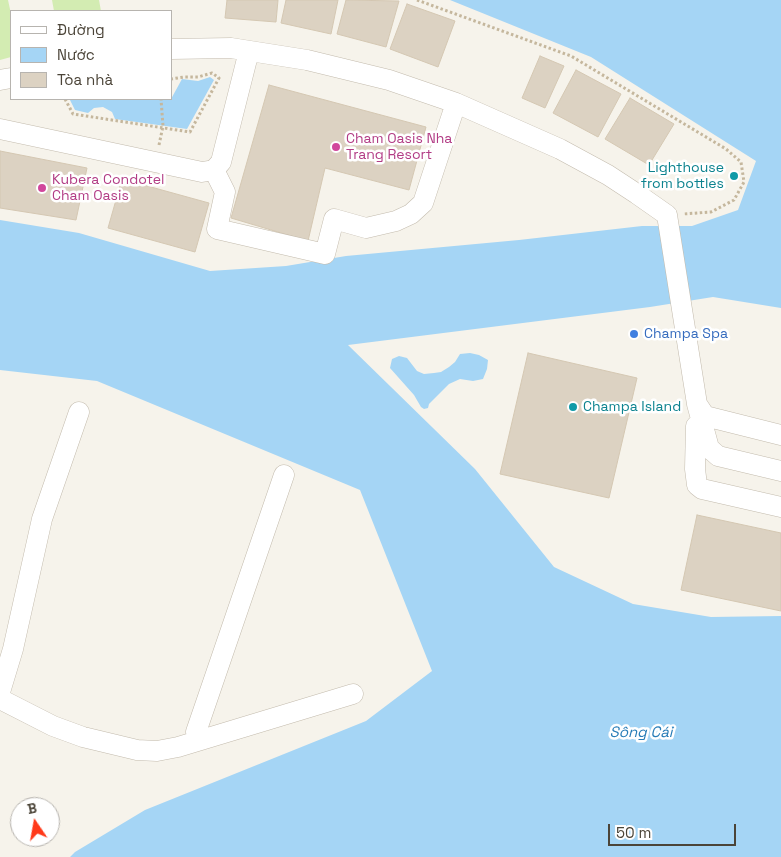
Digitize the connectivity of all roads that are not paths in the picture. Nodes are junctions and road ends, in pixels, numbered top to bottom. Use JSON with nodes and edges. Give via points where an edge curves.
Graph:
{"nodes":[{"id":1,"x":172,"y":49,"type":"edge"},
{"id":2,"x":249,"y":50,"type":"junction"},
{"id":3,"x":456,"y":103,"type":"junction"},
{"id":4,"x":0,"y":129,"type":"edge"},
{"id":5,"x":214,"y":170,"type":"junction"},
{"id":6,"x":697,"y":404,"type":"junction"},
{"id":7,"x":79,"y":412,"type":"dead end"},
{"id":8,"x":781,"y":436,"type":"edge"},
{"id":9,"x":781,"y":471,"type":"edge"},
{"id":10,"x":284,"y":475,"type":"dead end"},
{"id":11,"x":781,"y":507,"type":"edge"},
{"id":12,"x":0,"y":692,"type":"edge"},
{"id":13,"x":353,"y":694,"type":"dead end"},
{"id":14,"x":0,"y":700,"type":"edge"},
{"id":15,"x":200,"y":739,"type":"junction"}],
"edges":[{"from":1,"to":2,"type":"street"},
{"from":2,"to":3,"type":"street","via":[[350,70]]},
{"from":2,"to":5,"type":"street","via":[[221,162]]},
{"from":3,"to":5,"type":"street","via":[[423,203],[396,221],[366,228],[334,219],[325,254],[217,229],[226,192]]},
{"from":3,"to":6,"type":"street","via":[[560,149],[608,175],[668,220]]},
{"from":4,"to":5,"type":"street","via":[[202,172]]},
{"from":6,"to":8,"type":"street","via":[[706,416]]},
{"from":6,"to":9,"type":"street","via":[[709,448],[718,456]]},
{"from":6,"to":11,"type":"street","via":[[697,485],[702,489]]},
{"from":7,"to":12,"type":"street","via":[[42,519],[14,649]]},
{"from":10,"to":15,"type":"street","via":[[196,732]]},
{"from":13,"to":15,"type":"street"},
{"from":14,"to":15,"type":"street","via":[[53,726],[137,750],[157,751]]}]}
